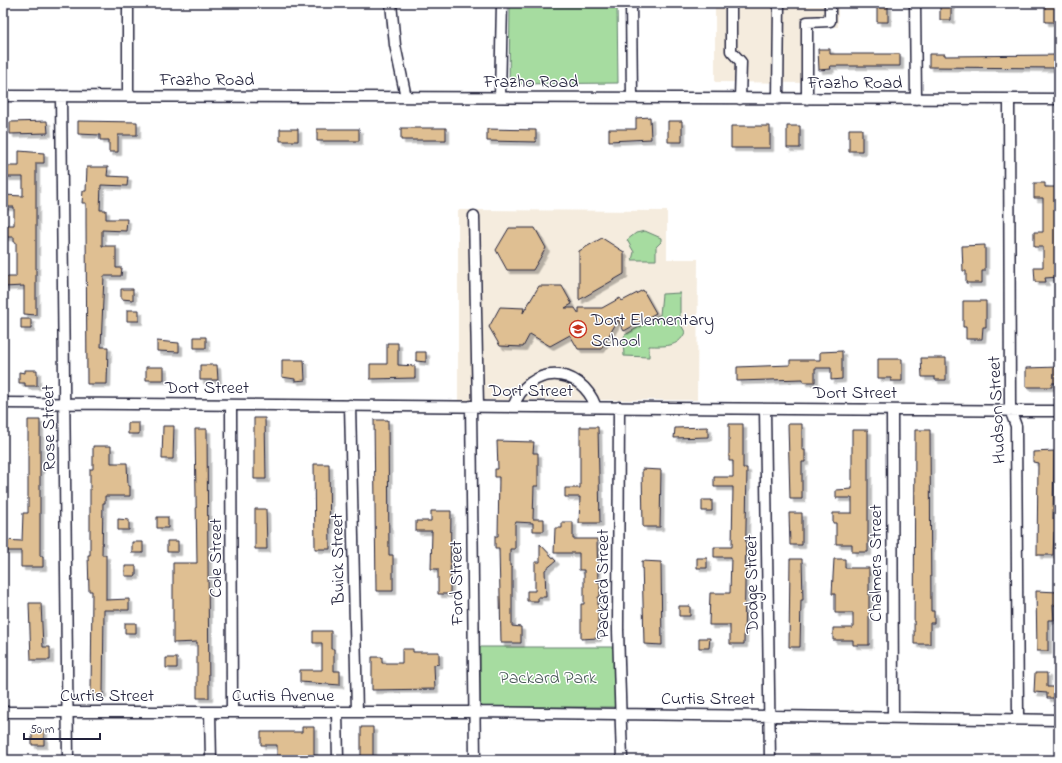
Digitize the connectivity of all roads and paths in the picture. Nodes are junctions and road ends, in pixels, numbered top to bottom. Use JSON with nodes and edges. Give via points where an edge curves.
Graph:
{"nodes":[{"id":1,"x":128,"y":3,"type":"edge"},
{"id":2,"x":391,"y":3,"type":"edge"},
{"id":3,"x":502,"y":3,"type":"edge"},
{"id":4,"x":630,"y":3,"type":"edge"},
{"id":5,"x":731,"y":3,"type":"edge"},
{"id":6,"x":779,"y":3,"type":"edge"},
{"id":7,"x":830,"y":3,"type":"edge"},
{"id":8,"x":915,"y":3,"type":"edge"},
{"id":9,"x":3,"y":96,"type":"edge"},
{"id":10,"x":61,"y":96,"type":"junction"},
{"id":11,"x":128,"y":96,"type":"junction"},
{"id":12,"x":406,"y":97,"type":"junction"},
{"id":13,"x":500,"y":97,"type":"junction"},
{"id":14,"x":632,"y":98,"type":"junction"},
{"id":15,"x":740,"y":99,"type":"junction"},
{"id":16,"x":778,"y":99,"type":"junction"},
{"id":17,"x":807,"y":99,"type":"junction"},
{"id":18,"x":916,"y":99,"type":"junction"},
{"id":19,"x":1009,"y":99,"type":"junction"},
{"id":20,"x":1059,"y":99,"type":"edge"},
{"id":21,"x":474,"y":216,"type":"dead end"},
{"id":22,"x":3,"y":403,"type":"edge"},
{"id":23,"x":65,"y":403,"type":"junction"},
{"id":24,"x":231,"y":405,"type":"junction"},
{"id":25,"x":350,"y":406,"type":"junction"},
{"id":26,"x":474,"y":406,"type":"junction"},
{"id":27,"x":512,"y":407,"type":"junction"},
{"id":28,"x":596,"y":407,"type":"junction"},
{"id":29,"x":619,"y":408,"type":"junction"},
{"id":30,"x":765,"y":408,"type":"junction"},
{"id":31,"x":892,"y":410,"type":"junction"},
{"id":32,"x":1010,"y":410,"type":"junction"},
{"id":33,"x":1059,"y":411,"type":"edge"},
{"id":34,"x":3,"y":712,"type":"edge"},
{"id":35,"x":68,"y":712,"type":"junction"},
{"id":36,"x":210,"y":712,"type":"junction"},
{"id":37,"x":232,"y":712,"type":"junction"},
{"id":38,"x":337,"y":712,"type":"junction"},
{"id":39,"x":357,"y":712,"type":"junction"},
{"id":40,"x":475,"y":712,"type":"junction"},
{"id":41,"x":621,"y":714,"type":"junction"},
{"id":42,"x":770,"y":715,"type":"junction"},
{"id":43,"x":893,"y":716,"type":"junction"},
{"id":44,"x":1018,"y":718,"type":"junction"},
{"id":45,"x":1059,"y":720,"type":"edge"},
{"id":46,"x":68,"y":760,"type":"edge"},
{"id":47,"x":211,"y":760,"type":"edge"},
{"id":48,"x":338,"y":760,"type":"edge"},
{"id":49,"x":475,"y":760,"type":"edge"},
{"id":50,"x":622,"y":760,"type":"edge"},
{"id":51,"x":770,"y":760,"type":"edge"}],
"edges":[{"from":1,"to":11,"type":"street"},
{"from":2,"to":12,"type":"street","via":[[395,45]]},
{"from":3,"to":13,"type":"street"},
{"from":4,"to":14,"type":"street"},
{"from":5,"to":15,"type":"street","via":[[731,51],[741,62]]},
{"from":6,"to":16,"type":"street"},
{"from":7,"to":17,"type":"street","via":[[830,21],[807,22]]},
{"from":8,"to":18,"type":"street"},
{"from":9,"to":10,"type":"street","name":"Frazho Road"},
{"from":10,"to":11,"type":"street","name":"Frazho Road"},
{"from":10,"to":23,"type":"street","name":"Rose Street"},
{"from":11,"to":12,"type":"street","name":"Frazho Road"},
{"from":12,"to":13,"type":"street","name":"Frazho Road"},
{"from":13,"to":14,"type":"street","name":"Frazho Road"},
{"from":14,"to":15,"type":"street","name":"Frazho Road"},
{"from":15,"to":16,"type":"street","name":"Frazho Road"},
{"from":16,"to":17,"type":"street","name":"Frazho Road"},
{"from":17,"to":18,"type":"street","name":"Frazho Road"},
{"from":18,"to":19,"type":"street","name":"Frazho Road"},
{"from":19,"to":20,"type":"street","name":"Frazho Road"},
{"from":19,"to":32,"type":"street","name":"Hudson Street"},
{"from":21,"to":26,"type":"street","name":"Ford Street"},
{"from":22,"to":23,"type":"street","name":"Dort Street"},
{"from":23,"to":24,"type":"street","name":"Dort Street"},
{"from":23,"to":35,"type":"street","name":"Rose Street"},
{"from":24,"to":25,"type":"street","name":"Dort Street"},
{"from":24,"to":37,"type":"street","name":"Cole Street"},
{"from":25,"to":26,"type":"street","name":"Dort Street"},
{"from":25,"to":39,"type":"street","name":"Buick Street"},
{"from":26,"to":27,"type":"street","name":"Dort Street"},
{"from":26,"to":40,"type":"street","name":"Ford Street"},
{"from":27,"to":28,"type":"street","name":"Dort Street"},
{"from":27,"to":28,"type":"street","via":[[522,388],[549,374],[570,377],[579,382],[591,396]]},
{"from":28,"to":29,"type":"street","name":"Dort Street"},
{"from":29,"to":30,"type":"street","name":"Dort Street"},
{"from":29,"to":41,"type":"street","name":"Packard Street","via":[[618,630]]},
{"from":30,"to":31,"type":"street","name":"Dort Street"},
{"from":30,"to":42,"type":"street","name":"Dodge Street"},
{"from":31,"to":32,"type":"street","name":"Dort Street"},
{"from":31,"to":43,"type":"street","name":"Chalmers Street"},
{"from":32,"to":33,"type":"street","name":"Dort Street"},
{"from":32,"to":44,"type":"street","name":"Hudson Street","via":[[1016,426]]},
{"from":34,"to":35,"type":"street","name":"Curtis Street"},
{"from":35,"to":36,"type":"street","name":"Curtis Street"},
{"from":35,"to":46,"type":"street","name":"Rose Street"},
{"from":36,"to":37,"type":"street","name":"Curtis Avenue"},
{"from":36,"to":47,"type":"street"},
{"from":37,"to":38,"type":"street","name":"Curtis Avenue"},
{"from":38,"to":39,"type":"street","name":"Curtis Avenue"},
{"from":38,"to":48,"type":"street"},
{"from":39,"to":40,"type":"street","name":"Curtis Street"},
{"from":40,"to":41,"type":"street","name":"Curtis Street"},
{"from":40,"to":49,"type":"street","name":"Ford Street"},
{"from":41,"to":42,"type":"street","name":"Curtis Street"},
{"from":41,"to":50,"type":"street","name":"Packard Street"},
{"from":42,"to":43,"type":"street","name":"Curtis Street"},
{"from":42,"to":51,"type":"street","name":"Dodge Street"},
{"from":43,"to":44,"type":"street","name":"Curtis Street"},
{"from":44,"to":45,"type":"street","name":"Curtis Street"}]}
